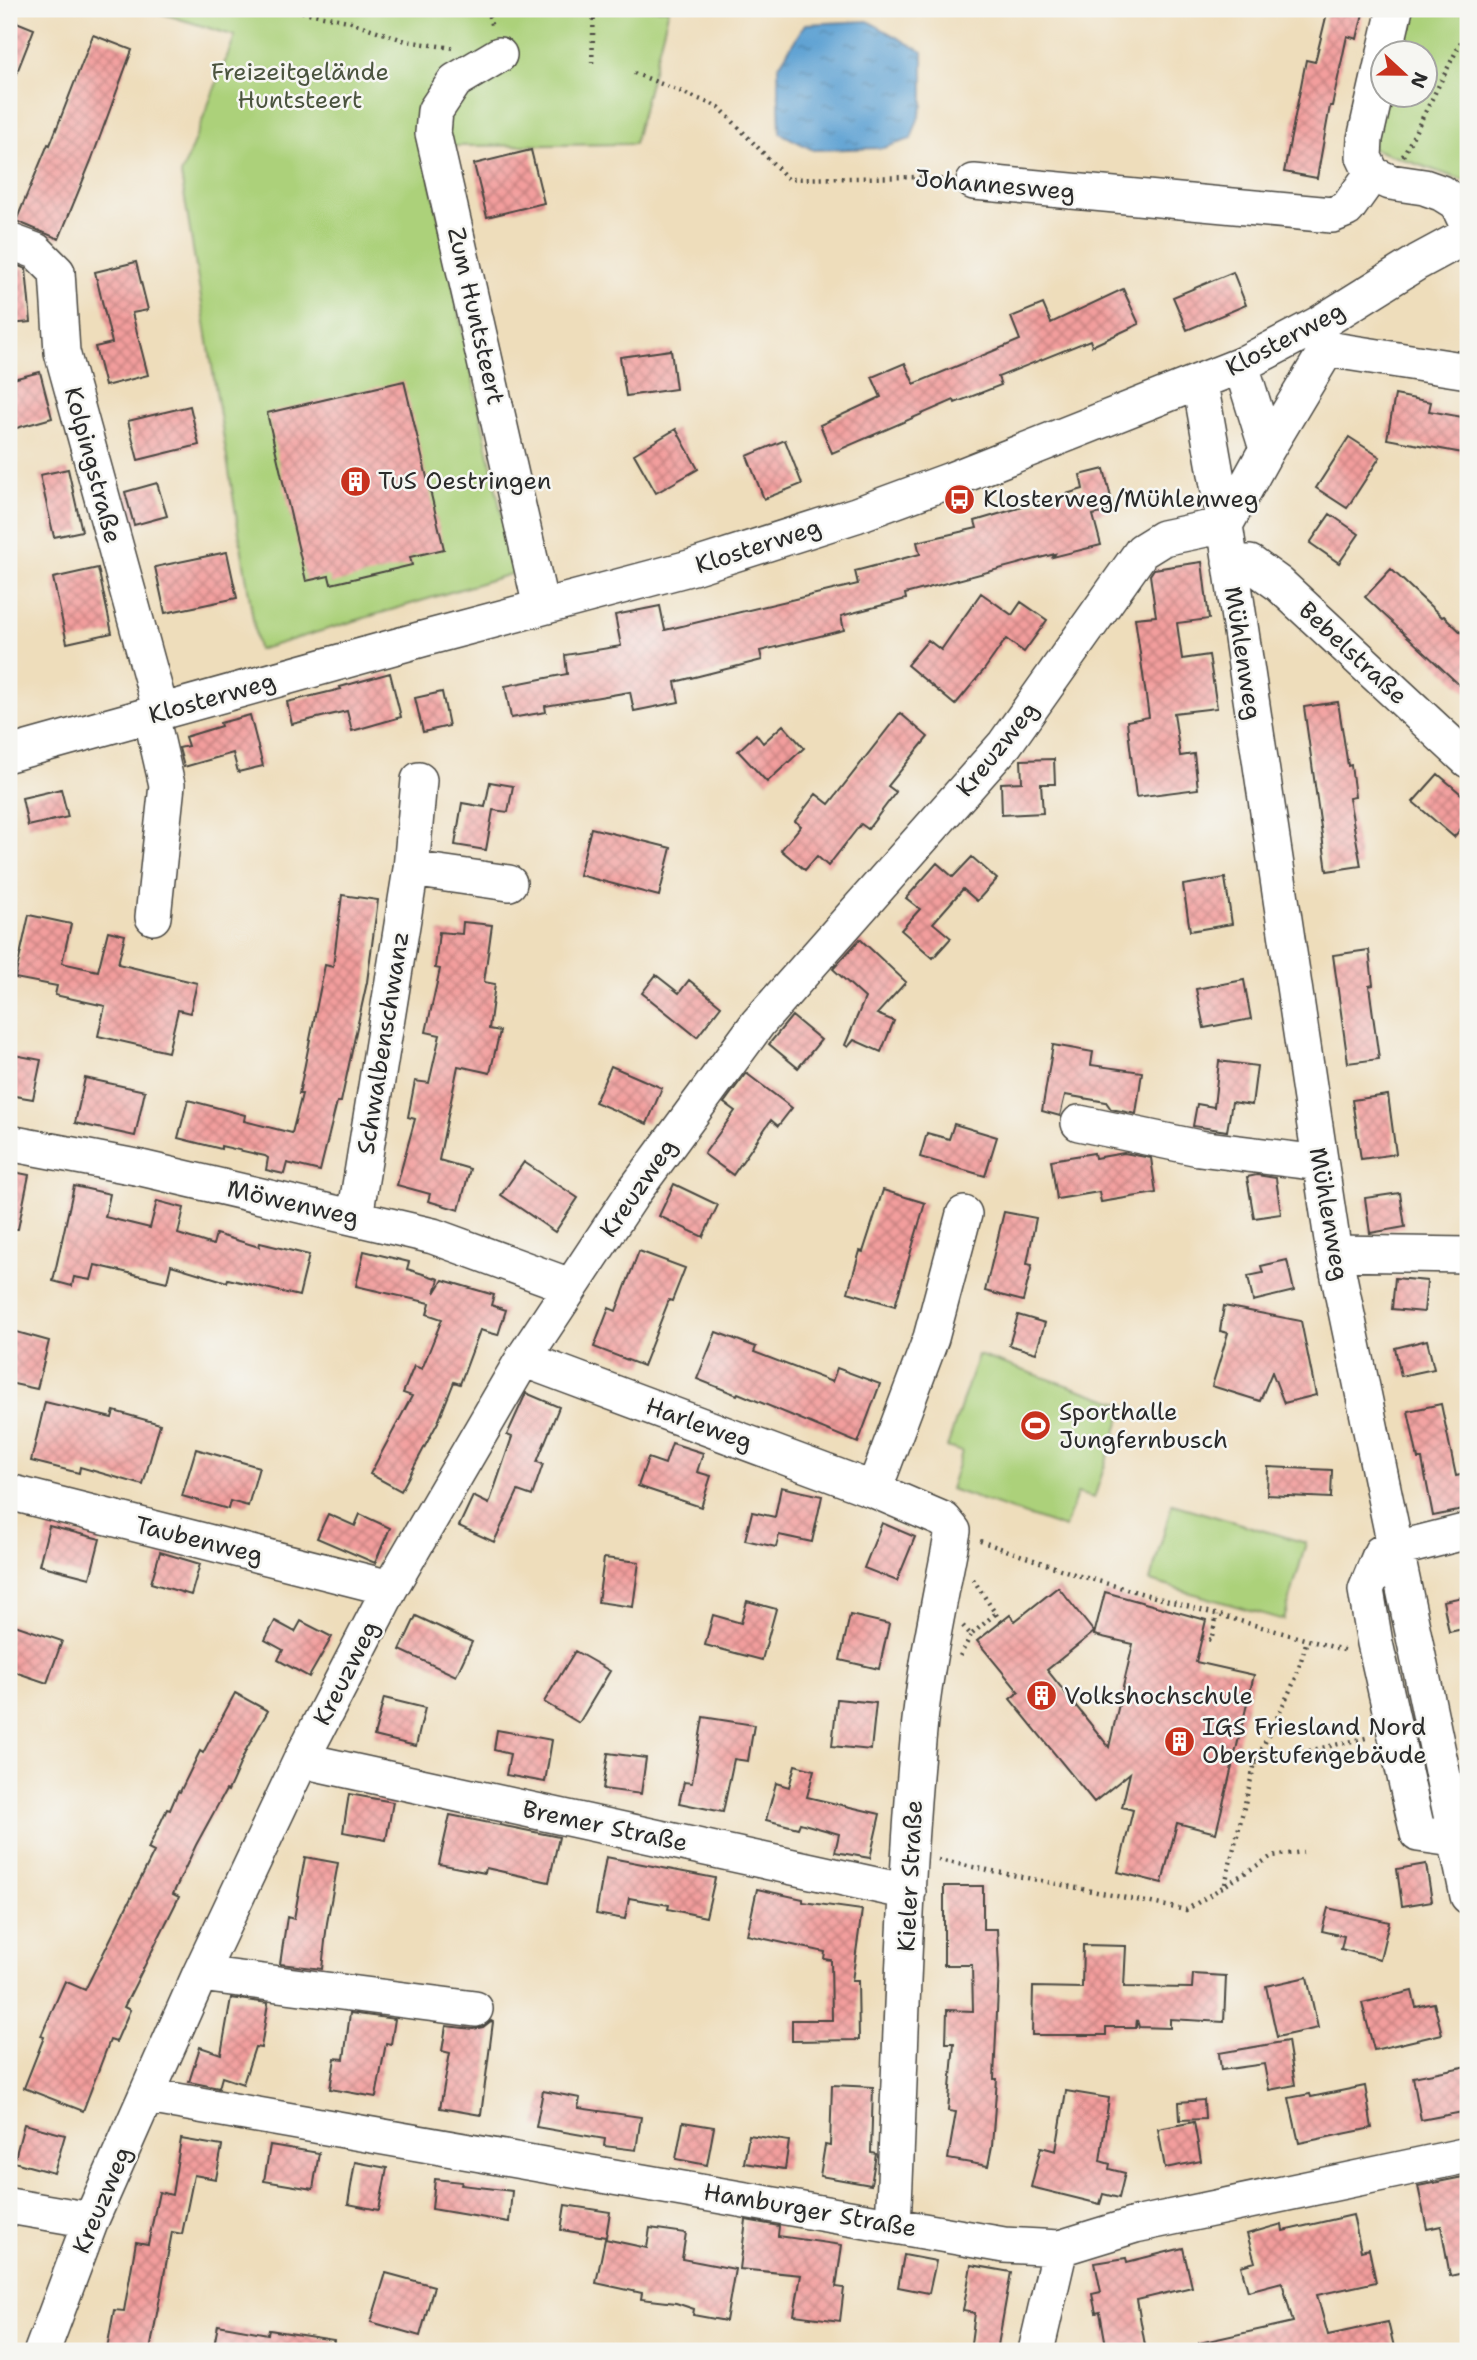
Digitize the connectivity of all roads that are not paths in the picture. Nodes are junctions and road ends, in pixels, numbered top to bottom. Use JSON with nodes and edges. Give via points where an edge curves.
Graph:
{"nodes":[{"id":1,"x":1395,"y":9,"type":"edge"},
{"id":2,"x":1388,"y":38,"type":"edge"},
{"id":3,"x":499,"y":55,"type":"road end"},
{"id":4,"x":1372,"y":108,"type":"edge"},
{"id":5,"x":1381,"y":178,"type":"junction"},
{"id":6,"x":974,"y":182,"type":"road end"},
{"id":7,"x":1468,"y":226,"type":"edge"},
{"id":8,"x":1468,"y":235,"type":"edge"},
{"id":9,"x":9,"y":240,"type":"edge"},
{"id":10,"x":1322,"y":337,"type":"junction"},
{"id":11,"x":1241,"y":365,"type":"junction"},
{"id":12,"x":1468,"y":371,"type":"edge"},
{"id":13,"x":1200,"y":383,"type":"junction"},
{"id":14,"x":1268,"y":449,"type":"junction"},
{"id":15,"x":1225,"y":525,"type":"junction"},
{"id":16,"x":1230,"y":562,"type":"junction"},
{"id":17,"x":541,"y":607,"type":"junction"},
{"id":18,"x":156,"y":713,"type":"junction"},
{"id":19,"x":9,"y":754,"type":"edge"},
{"id":20,"x":1468,"y":760,"type":"edge"},
{"id":21,"x":419,"y":780,"type":"dead end"},
{"id":22,"x":411,"y":869,"type":"junction"},
{"id":23,"x":509,"y":883,"type":"dead end"},
{"id":24,"x":153,"y":917,"type":"dead end"},
{"id":25,"x":1079,"y":1123,"type":"dead end"},
{"id":26,"x":9,"y":1143,"type":"edge"},
{"id":27,"x":1320,"y":1163,"type":"junction"},
{"id":28,"x":964,"y":1214,"type":"dead end"},
{"id":29,"x":355,"y":1217,"type":"junction"},
{"id":30,"x":1334,"y":1253,"type":"junction"},
{"id":31,"x":1468,"y":1255,"type":"edge"},
{"id":32,"x":570,"y":1286,"type":"junction"},
{"id":33,"x":523,"y":1359,"type":"junction"},
{"id":34,"x":874,"y":1490,"type":"junction"},
{"id":35,"x":9,"y":1492,"type":"edge"},
{"id":36,"x":953,"y":1531,"type":"joint"},
{"id":37,"x":1468,"y":1531,"type":"edge"},
{"id":38,"x":1395,"y":1548,"type":"junction"},
{"id":39,"x":390,"y":1588,"type":"junction"},
{"id":40,"x":301,"y":1760,"type":"junction"},
{"id":41,"x":1455,"y":1835,"type":"junction"},
{"id":42,"x":908,"y":1892,"type":"junction"},
{"id":43,"x":1468,"y":1896,"type":"edge"},
{"id":44,"x":200,"y":1974,"type":"junction"},
{"id":45,"x":475,"y":2009,"type":"dead end"},
{"id":46,"x":148,"y":2096,"type":"junction"},
{"id":47,"x":1468,"y":2155,"type":"edge"},
{"id":48,"x":9,"y":2206,"type":"edge"},
{"id":49,"x":91,"y":2220,"type":"junction"},
{"id":50,"x":893,"y":2225,"type":"junction"},
{"id":51,"x":1060,"y":2248,"type":"junction"},
{"id":52,"x":46,"y":2351,"type":"edge"},
{"id":53,"x":1037,"y":2351,"type":"edge"}],
"edges":[{"from":1,"to":2,"type":"street"},
{"from":3,"to":17,"type":"street","name":"Zum Huntsteert","via":[[455,81],[435,111],[433,133]]},
{"from":4,"to":5,"type":"street","via":[[1364,158]]},
{"from":5,"to":6,"type":"street","name":"Johannesweg","via":[[1347,209],[1332,215]]},
{"from":5,"to":7,"type":"street","via":[[1441,192],[1457,203]]},
{"from":8,"to":10,"type":"street","name":"Klosterweg","via":[[1418,262]]},
{"from":9,"to":18,"type":"street","name":"Kolpingstraße","via":[[36,251],[57,272],[62,352]]},
{"from":10,"to":11,"type":"street","name":"Klosterweg"},
{"from":10,"to":12,"type":"street"},
{"from":10,"to":14,"type":"street"},
{"from":11,"to":13,"type":"street","name":"Klosterweg"},
{"from":11,"to":14,"type":"street"},
{"from":13,"to":15,"type":"street","name":"Mühlenweg"},
{"from":13,"to":17,"type":"street","name":"Klosterweg","via":[[856,514],[692,567]]},
{"from":14,"to":15,"type":"street"},
{"from":15,"to":16,"type":"street","name":"Mühlenweg"},
{"from":15,"to":32,"type":"street","name":"Kreuzweg","via":[[1163,538],[1142,551],[1005,744],[758,1023]]},
{"from":16,"to":20,"type":"street","name":"Bebelstraße","via":[[1250,563],[1279,583]]},
{"from":16,"to":27,"type":"street","name":"Mühlenweg"},
{"from":17,"to":18,"type":"street","name":"Klosterweg"},
{"from":18,"to":19,"type":"street","name":"Klosterweg"},
{"from":18,"to":24,"type":"street","name":"Kolpingstraße","via":[[167,785]]},
{"from":21,"to":22,"type":"street","name":"Schwalbenschwanz"},
{"from":22,"to":23,"type":"street"},
{"from":22,"to":29,"type":"street","name":"Schwalbenschwanz"},
{"from":25,"to":27,"type":"street","via":[[1199,1148]]},
{"from":26,"to":29,"type":"street","name":"Möwenweg"},
{"from":27,"to":30,"type":"street","name":"Mühlenweg"},
{"from":28,"to":34,"type":"street","via":[[931,1338]]},
{"from":29,"to":32,"type":"street","name":"Möwenweg","via":[[433,1236]]},
{"from":30,"to":31,"type":"street"},
{"from":30,"to":38,"type":"street","name":"Mühlenweg"},
{"from":32,"to":33,"type":"street","name":"Kreuzweg"},
{"from":33,"to":34,"type":"street","name":"Harleweg"},
{"from":33,"to":39,"type":"street","name":"Kreuzweg"},
{"from":34,"to":36,"type":"street","name":"Harleweg","via":[[944,1520]]},
{"from":35,"to":39,"type":"street","name":"Taubenweg"},
{"from":36,"to":42,"type":"street","name":"Kieler Straße","via":[[918,1738]]},
{"from":37,"to":38,"type":"street"},
{"from":38,"to":41,"type":"street","name":"Mühlenweg"},
{"from":38,"to":41,"type":"street","via":[[1381,1553],[1366,1590],[1374,1643],[1418,1834]]},
{"from":39,"to":40,"type":"street","name":"Kreuzweg"},
{"from":40,"to":42,"type":"street","name":"Bremer Straße"},
{"from":40,"to":44,"type":"street","name":"Kreuzweg"},
{"from":41,"to":43,"type":"street","name":"Mühlenweg"},
{"from":42,"to":50,"type":"street","name":"Kieler Straße"},
{"from":44,"to":45,"type":"street"},
{"from":44,"to":46,"type":"street","name":"Kreuzweg"},
{"from":46,"to":49,"type":"street","name":"Kreuzweg"},
{"from":46,"to":50,"type":"street","name":"Hamburger Straße"},
{"from":47,"to":51,"type":"street","name":"Hamburger Straße","via":[[1135,2225]]},
{"from":48,"to":49,"type":"street"},
{"from":49,"to":52,"type":"street","name":"Kreuzweg"},
{"from":50,"to":51,"type":"street","name":"Hamburger Straße","via":[[1004,2245]]},
{"from":51,"to":53,"type":"street"}]}
